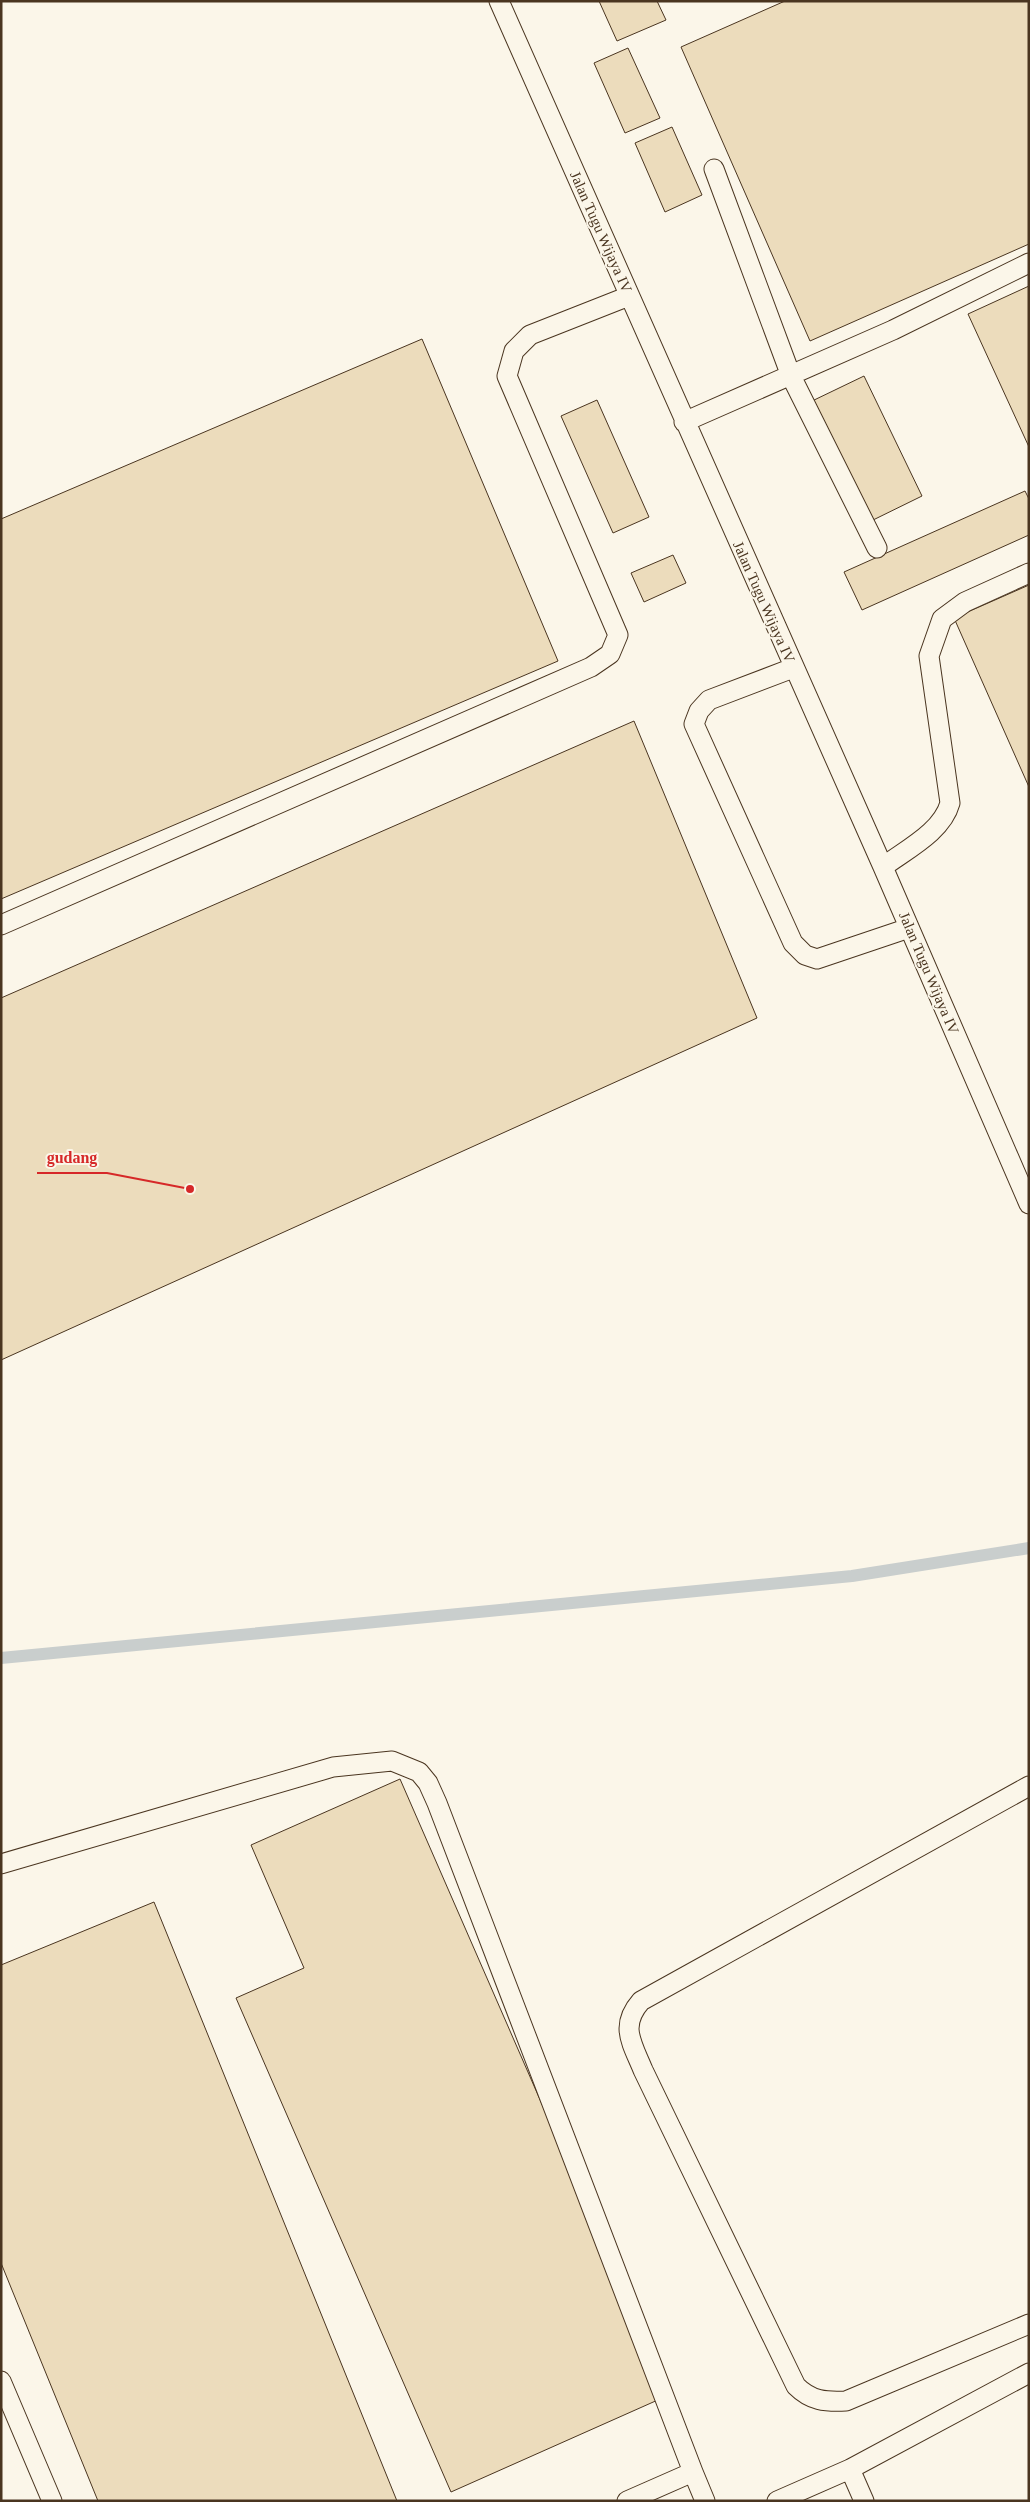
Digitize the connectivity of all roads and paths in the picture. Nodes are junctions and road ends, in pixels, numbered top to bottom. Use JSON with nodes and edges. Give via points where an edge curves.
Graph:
{"nodes":[{"id":1,"x":499,"y":1,"type":"edge"},
{"id":2,"x":714,"y":169,"type":"dead end"},
{"id":3,"x":1029,"y":262,"type":"edge"},
{"id":4,"x":629,"y":296,"type":"junction"},
{"id":5,"x":791,"y":376,"type":"junction"},
{"id":6,"x":684,"y":422,"type":"junction"},
{"id":7,"x":877,"y":548,"type":"dead end"},
{"id":8,"x":1029,"y":573,"type":"edge"},
{"id":9,"x":793,"y":668,"type":"junction"},
{"id":10,"x":883,"y":867,"type":"junction"},
{"id":11,"x":1,"y":925,"type":"edge"},
{"id":12,"x":909,"y":928,"type":"junction"},
{"id":13,"x":1029,"y":1204,"type":"edge"},
{"id":14,"x":1029,"y":1786,"type":"edge"},
{"id":15,"x":1,"y":1864,"type":"edge"},
{"id":16,"x":1029,"y":2324,"type":"edge"},
{"id":17,"x":1029,"y":2373,"type":"edge"},
{"id":18,"x":1,"y":2381,"type":"edge"},
{"id":19,"x":850,"y":2468,"type":"junction"},
{"id":20,"x":693,"y":2472,"type":"junction"},
{"id":21,"x":52,"y":2501,"type":"edge"},
{"id":22,"x":627,"y":2501,"type":"edge"},
{"id":23,"x":705,"y":2501,"type":"edge"},
{"id":24,"x":777,"y":2501,"type":"edge"},
{"id":25,"x":864,"y":2501,"type":"edge"}],
"edges":[{"from":1,"to":4,"type":"lane","name":"Jalan Tugu Wijaya IV"},
{"from":2,"to":5,"type":"lane"},
{"from":3,"to":5,"type":"lane","via":[[894,330]]},
{"from":4,"to":6,"type":"lane","name":"Jalan Tugu Wijaya IV"},
{"from":4,"to":11,"type":"lane","via":[[530,335],[514,351],[507,376],[618,635],[610,654],[591,667]]},
{"from":5,"to":6,"type":"lane"},
{"from":5,"to":7,"type":"lane"},
{"from":6,"to":9,"type":"lane","name":"Jalan Tugu Wijaya IV"},
{"from":8,"to":10,"type":"lane","via":[[965,602],[942,620],[929,656],[950,803],[946,816],[937,827]]},
{"from":9,"to":10,"type":"lane","name":"Jalan Tugu Wijaya IV"},
{"from":9,"to":12,"type":"lane","via":[[709,700],[699,711],[694,724],[793,943],[805,955],[817,959]]},
{"from":10,"to":12,"type":"lane","name":"Jalan Tugu Wijaya IV"},
{"from":12,"to":13,"type":"lane","name":"Jalan Tugu Wijaya IV"},
{"from":14,"to":16,"type":"lane","via":[[641,2001],[631,2012],[628,2034],[796,2386],[804,2395],[823,2402],[846,2401]]},
{"from":15,"to":20,"type":"lane","via":[[333,1767],[392,1761],[419,1772],[437,1803]]},
{"from":17,"to":19,"type":"lane"},
{"from":18,"to":21,"type":"lane"},
{"from":19,"to":24,"type":"lane"},
{"from":19,"to":25,"type":"lane"},
{"from":20,"to":22,"type":"lane"},
{"from":20,"to":23,"type":"lane"}]}
